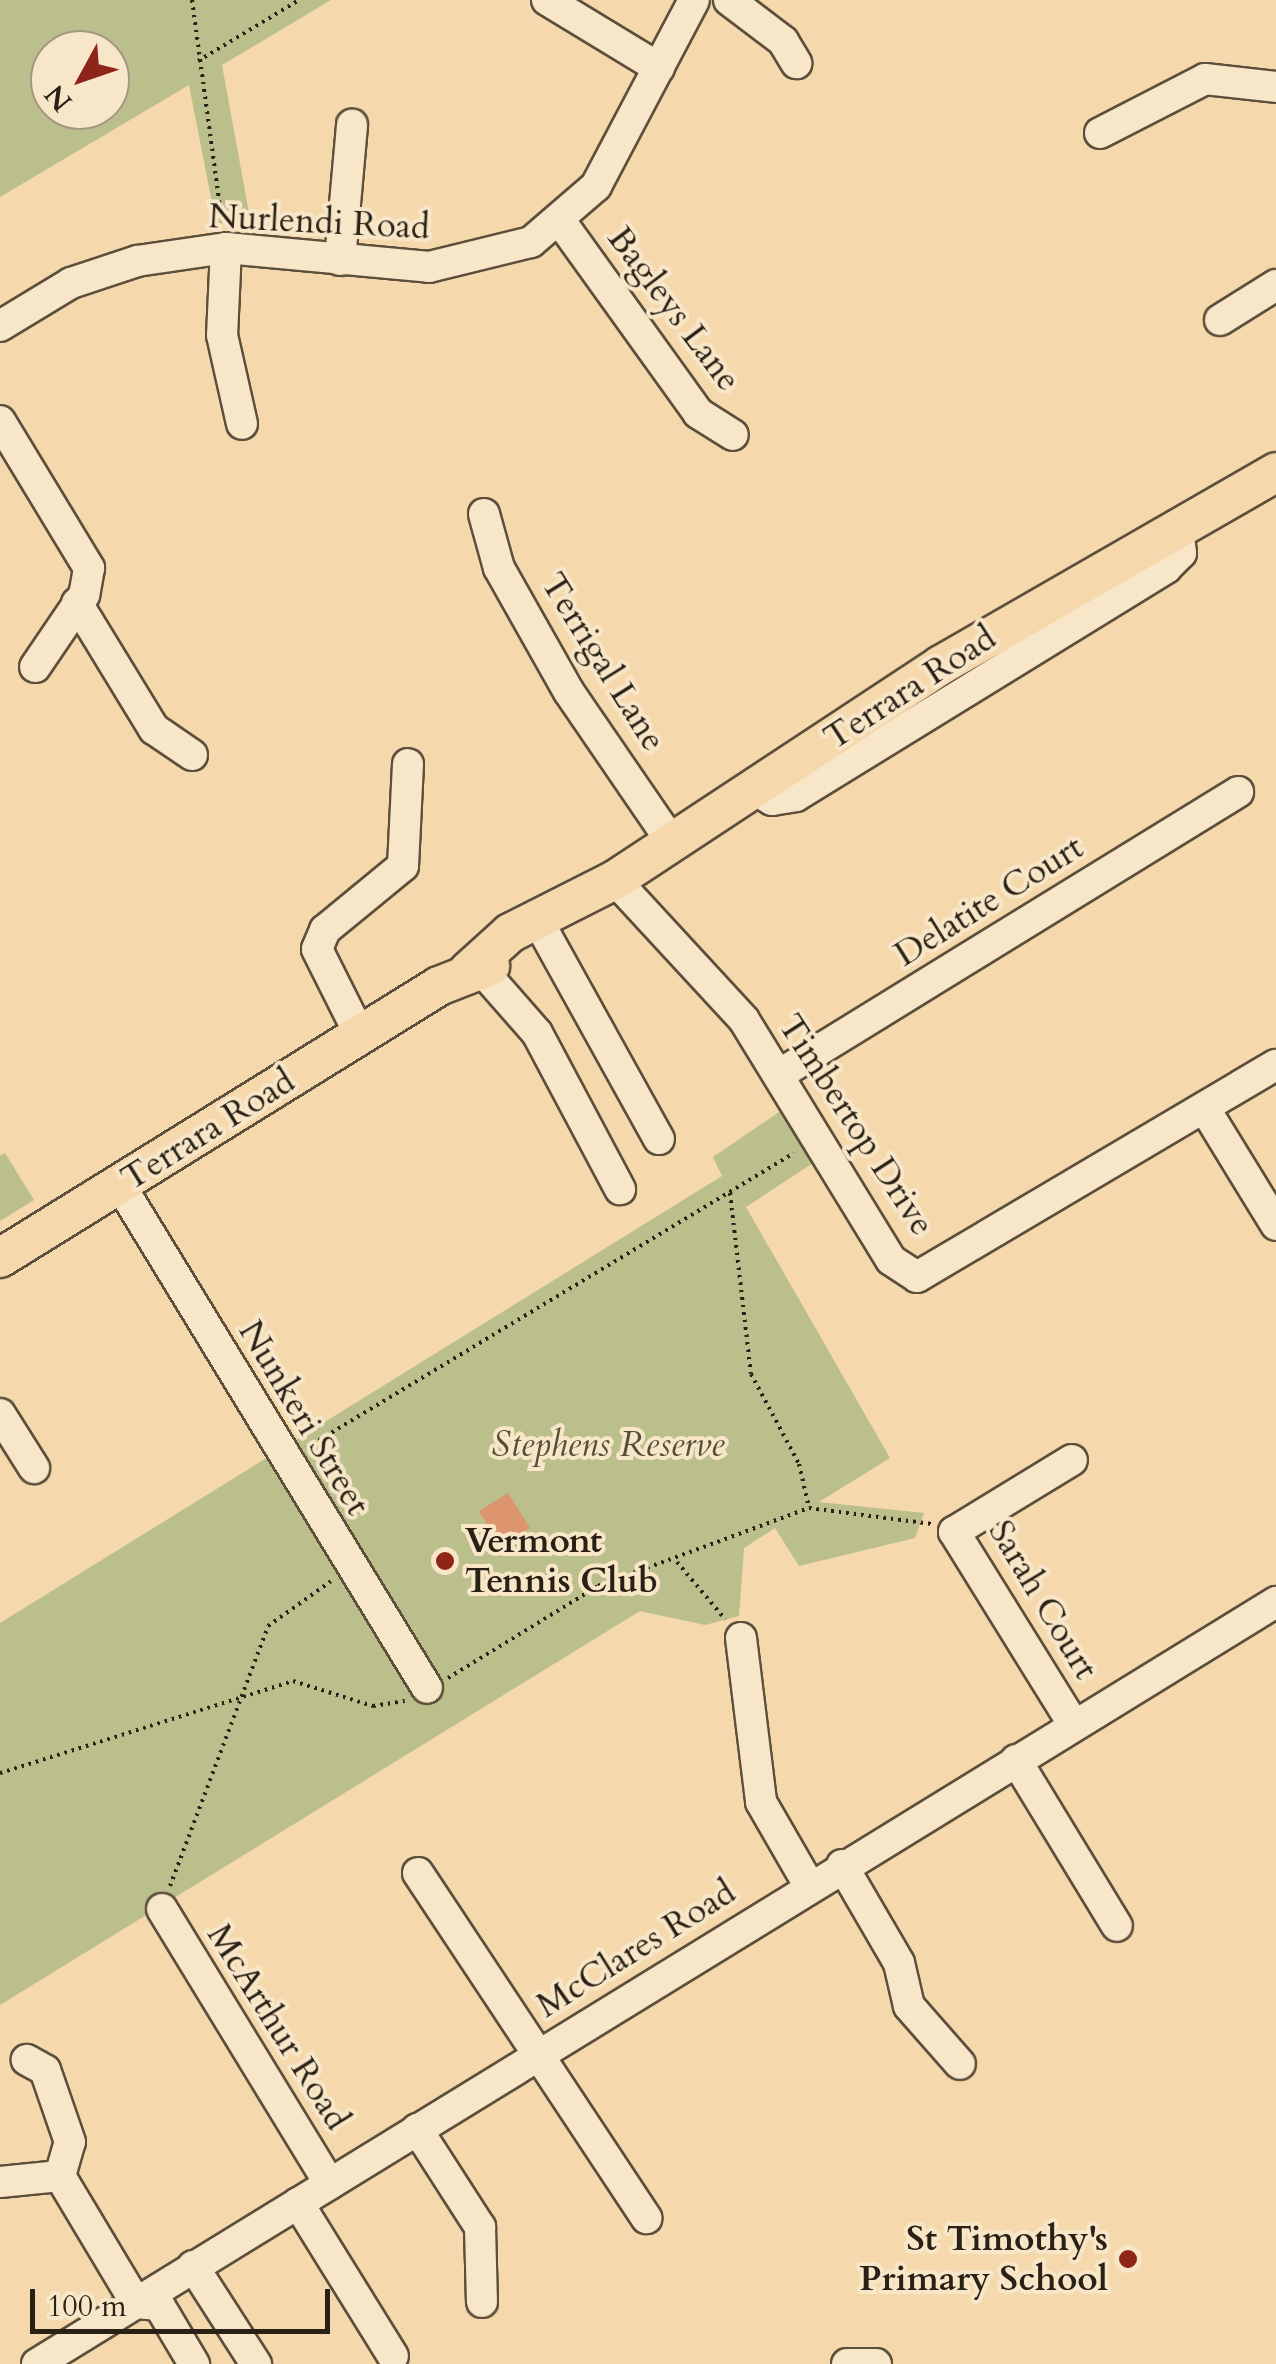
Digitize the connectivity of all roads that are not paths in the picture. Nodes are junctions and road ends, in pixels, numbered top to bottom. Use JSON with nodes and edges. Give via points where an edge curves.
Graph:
{"nodes":[{"id":1,"x":547,"y":0,"type":"edge"},
{"id":2,"x":694,"y":0,"type":"edge"},
{"id":3,"x":729,"y":0,"type":"edge"},
{"id":4,"x":796,"y":63,"type":"dead end"},
{"id":5,"x":659,"y":68,"type":"junction"},
{"id":6,"x":1276,"y":87,"type":"edge"},
{"id":7,"x":352,"y":125,"type":"dead end"},
{"id":8,"x":1100,"y":133,"type":"dead end"},
{"id":9,"x":561,"y":222,"type":"junction"},
{"id":10,"x":226,"y":248,"type":"junction"},
{"id":11,"x":340,"y":260,"type":"junction"},
{"id":12,"x":1276,"y":285,"type":"edge"},
{"id":13,"x":1220,"y":320,"type":"dead end"},
{"id":14,"x":0,"y":326,"type":"edge"},
{"id":15,"x":0,"y":421,"type":"edge"},
{"id":16,"x":242,"y":424,"type":"dead end"},
{"id":17,"x":733,"y":434,"type":"dead end"},
{"id":18,"x":1276,"y":472,"type":"edge"},
{"id":19,"x":484,"y":514,"type":"dead end"},
{"id":20,"x":78,"y":603,"type":"junction"},
{"id":21,"x":36,"y":667,"type":"dead end"},
{"id":22,"x":192,"y":755,"type":"dead end"},
{"id":23,"x":408,"y":764,"type":"dead end"},
{"id":24,"x":1238,"y":792,"type":"dead end"},
{"id":25,"x":673,"y":844,"type":"junction"},
{"id":26,"x":615,"y":880,"type":"junction"},
{"id":27,"x":545,"y":923,"type":"junction"},
{"id":28,"x":474,"y":967,"type":"junction"},
{"id":29,"x":360,"y":1035,"type":"junction"},
{"id":30,"x":1276,"y":1065,"type":"edge"},
{"id":31,"x":780,"y":1074,"type":"junction"},
{"id":32,"x":1206,"y":1110,"type":"junction"},
{"id":33,"x":660,"y":1139,"type":"dead end"},
{"id":34,"x":120,"y":1185,"type":"junction"},
{"id":35,"x":620,"y":1188,"type":"dead end"},
{"id":36,"x":1276,"y":1224,"type":"edge"},
{"id":37,"x":0,"y":1258,"type":"edge"},
{"id":38,"x":0,"y":1414,"type":"edge"},
{"id":39,"x":1072,"y":1460,"type":"dead end"},
{"id":40,"x":34,"y":1468,"type":"dead end"},
{"id":41,"x":1275,"y":1605,"type":"edge"},
{"id":42,"x":741,"y":1638,"type":"road end"},
{"id":43,"x":427,"y":1688,"type":"road end"},
{"id":44,"x":1072,"y":1722,"type":"junction"},
{"id":45,"x":1016,"y":1760,"type":"junction"},
{"id":46,"x":842,"y":1865,"type":"junction"},
{"id":47,"x":418,"y":1873,"type":"dead end"},
{"id":48,"x":809,"y":1885,"type":"junction"},
{"id":49,"x":162,"y":1909,"type":"road end"},
{"id":50,"x":1118,"y":1926,"type":"dead end"},
{"id":51,"x":540,"y":2054,"type":"junction"},
{"id":52,"x":27,"y":2060,"type":"dead end"},
{"id":53,"x":960,"y":2064,"type":"dead end"},
{"id":54,"x":417,"y":2129,"type":"junction"},
{"id":55,"x":60,"y":2176,"type":"junction"},
{"id":56,"x":0,"y":2182,"type":"edge"},
{"id":57,"x":330,"y":2184,"type":"junction"},
{"id":58,"x":298,"y":2202,"type":"junction"},
{"id":59,"x":646,"y":2218,"type":"dead end"},
{"id":60,"x":194,"y":2266,"type":"junction"},
{"id":61,"x":482,"y":2302,"type":"dead end"},
{"id":62,"x":136,"y":2303,"type":"junction"},
{"id":63,"x":394,"y":2356,"type":"dead end"},
{"id":64,"x":37,"y":2364,"type":"edge"},
{"id":65,"x":194,"y":2364,"type":"edge"},
{"id":66,"x":256,"y":2364,"type":"edge"},
{"id":67,"x":848,"y":2364,"type":"edge"},
{"id":68,"x":876,"y":2364,"type":"edge"}],
"edges":[{"from":1,"to":5,"type":"street"},
{"from":2,"to":5,"type":"street","name":"Nurlendi Road"},
{"from":3,"to":4,"type":"street","via":[[783,40]]},
{"from":5,"to":9,"type":"street","name":"Nurlendi Road","via":[[620,150]]},
{"from":6,"to":8,"type":"street","via":[[1205,79]]},
{"from":7,"to":11,"type":"street"},
{"from":9,"to":11,"type":"street","name":"Nurlendi Road","via":[[466,263]]},
{"from":9,"to":17,"type":"street","name":"Bagleys Lane","via":[[698,412]]},
{"from":10,"to":11,"type":"street","name":"Nurlendi Road"},
{"from":10,"to":14,"type":"street","name":"Nurlendi Road","via":[[88,278]]},
{"from":10,"to":16,"type":"street","via":[[222,336]]},
{"from":12,"to":13,"type":"street"},
{"from":15,"to":20,"type":"street","via":[[89,568]]},
{"from":18,"to":25,"type":"main road","name":"Terrara Road","via":[[956,656]]},
{"from":19,"to":25,"type":"street","name":"Terrigal Lane","via":[[499,568],[568,692]]},
{"from":20,"to":21,"type":"street"},
{"from":20,"to":22,"type":"street","via":[[154,729]]},
{"from":23,"to":29,"type":"street","via":[[402,866],[325,930],[317,949]]},
{"from":24,"to":31,"type":"street","name":"Delatite Court"},
{"from":25,"to":26,"type":"main road","name":"Terrara Road"},
{"from":26,"to":27,"type":"main road","name":"Terrara Road"},
{"from":26,"to":31,"type":"street","name":"Timbertop Drive","via":[[733,1006]]},
{"from":27,"to":28,"type":"main road","name":"Terrara Road"},
{"from":27,"to":33,"type":"street"},
{"from":28,"to":29,"type":"main road","name":"Terrara Road"},
{"from":28,"to":35,"type":"street","via":[[537,1033]]},
{"from":29,"to":34,"type":"main road","name":"Terrara Road"},
{"from":30,"to":32,"type":"street","name":"Timbertop Drive"},
{"from":31,"to":32,"type":"street","name":"Timbertop Drive","via":[[891,1260],[917,1277]]},
{"from":32,"to":36,"type":"street"},
{"from":34,"to":37,"type":"main road","name":"Terrara Road"},
{"from":34,"to":43,"type":"street","name":"Nunkeri Street"},
{"from":38,"to":40,"type":"street"},
{"from":39,"to":44,"type":"street","name":"Sarah Court","via":[[954,1532]]},
{"from":41,"to":44,"type":"street","name":"McClares Road"},
{"from":42,"to":48,"type":"street","via":[[762,1802]]},
{"from":44,"to":45,"type":"street","name":"McClares Road"},
{"from":45,"to":46,"type":"street","name":"McClares Road"},
{"from":45,"to":50,"type":"street"},
{"from":46,"to":48,"type":"street","name":"McClares Road"},
{"from":46,"to":53,"type":"street","via":[[899,1964],[909,2006]]},
{"from":47,"to":51,"type":"street"},
{"from":48,"to":51,"type":"street","name":"McClares Road"},
{"from":49,"to":57,"type":"street","name":"McArthur Road"},
{"from":51,"to":54,"type":"street","name":"McClares Road"},
{"from":51,"to":59,"type":"street"},
{"from":52,"to":55,"type":"street","via":[[45,2070],[60,2098],[70,2142]]},
{"from":54,"to":57,"type":"street","name":"McClares Road"},
{"from":54,"to":61,"type":"street","via":[[480,2226]]},
{"from":55,"to":56,"type":"street"},
{"from":55,"to":62,"type":"street"},
{"from":57,"to":58,"type":"street","name":"McClares Road"},
{"from":58,"to":60,"type":"street","name":"McClares Road"},
{"from":58,"to":63,"type":"street"},
{"from":60,"to":62,"type":"street","name":"McClares Road"},
{"from":60,"to":66,"type":"street"},
{"from":62,"to":64,"type":"street","name":"McClares Road"},
{"from":62,"to":65,"type":"street","via":[[159,2305]]},
{"from":67,"to":68,"type":"street"}]}
